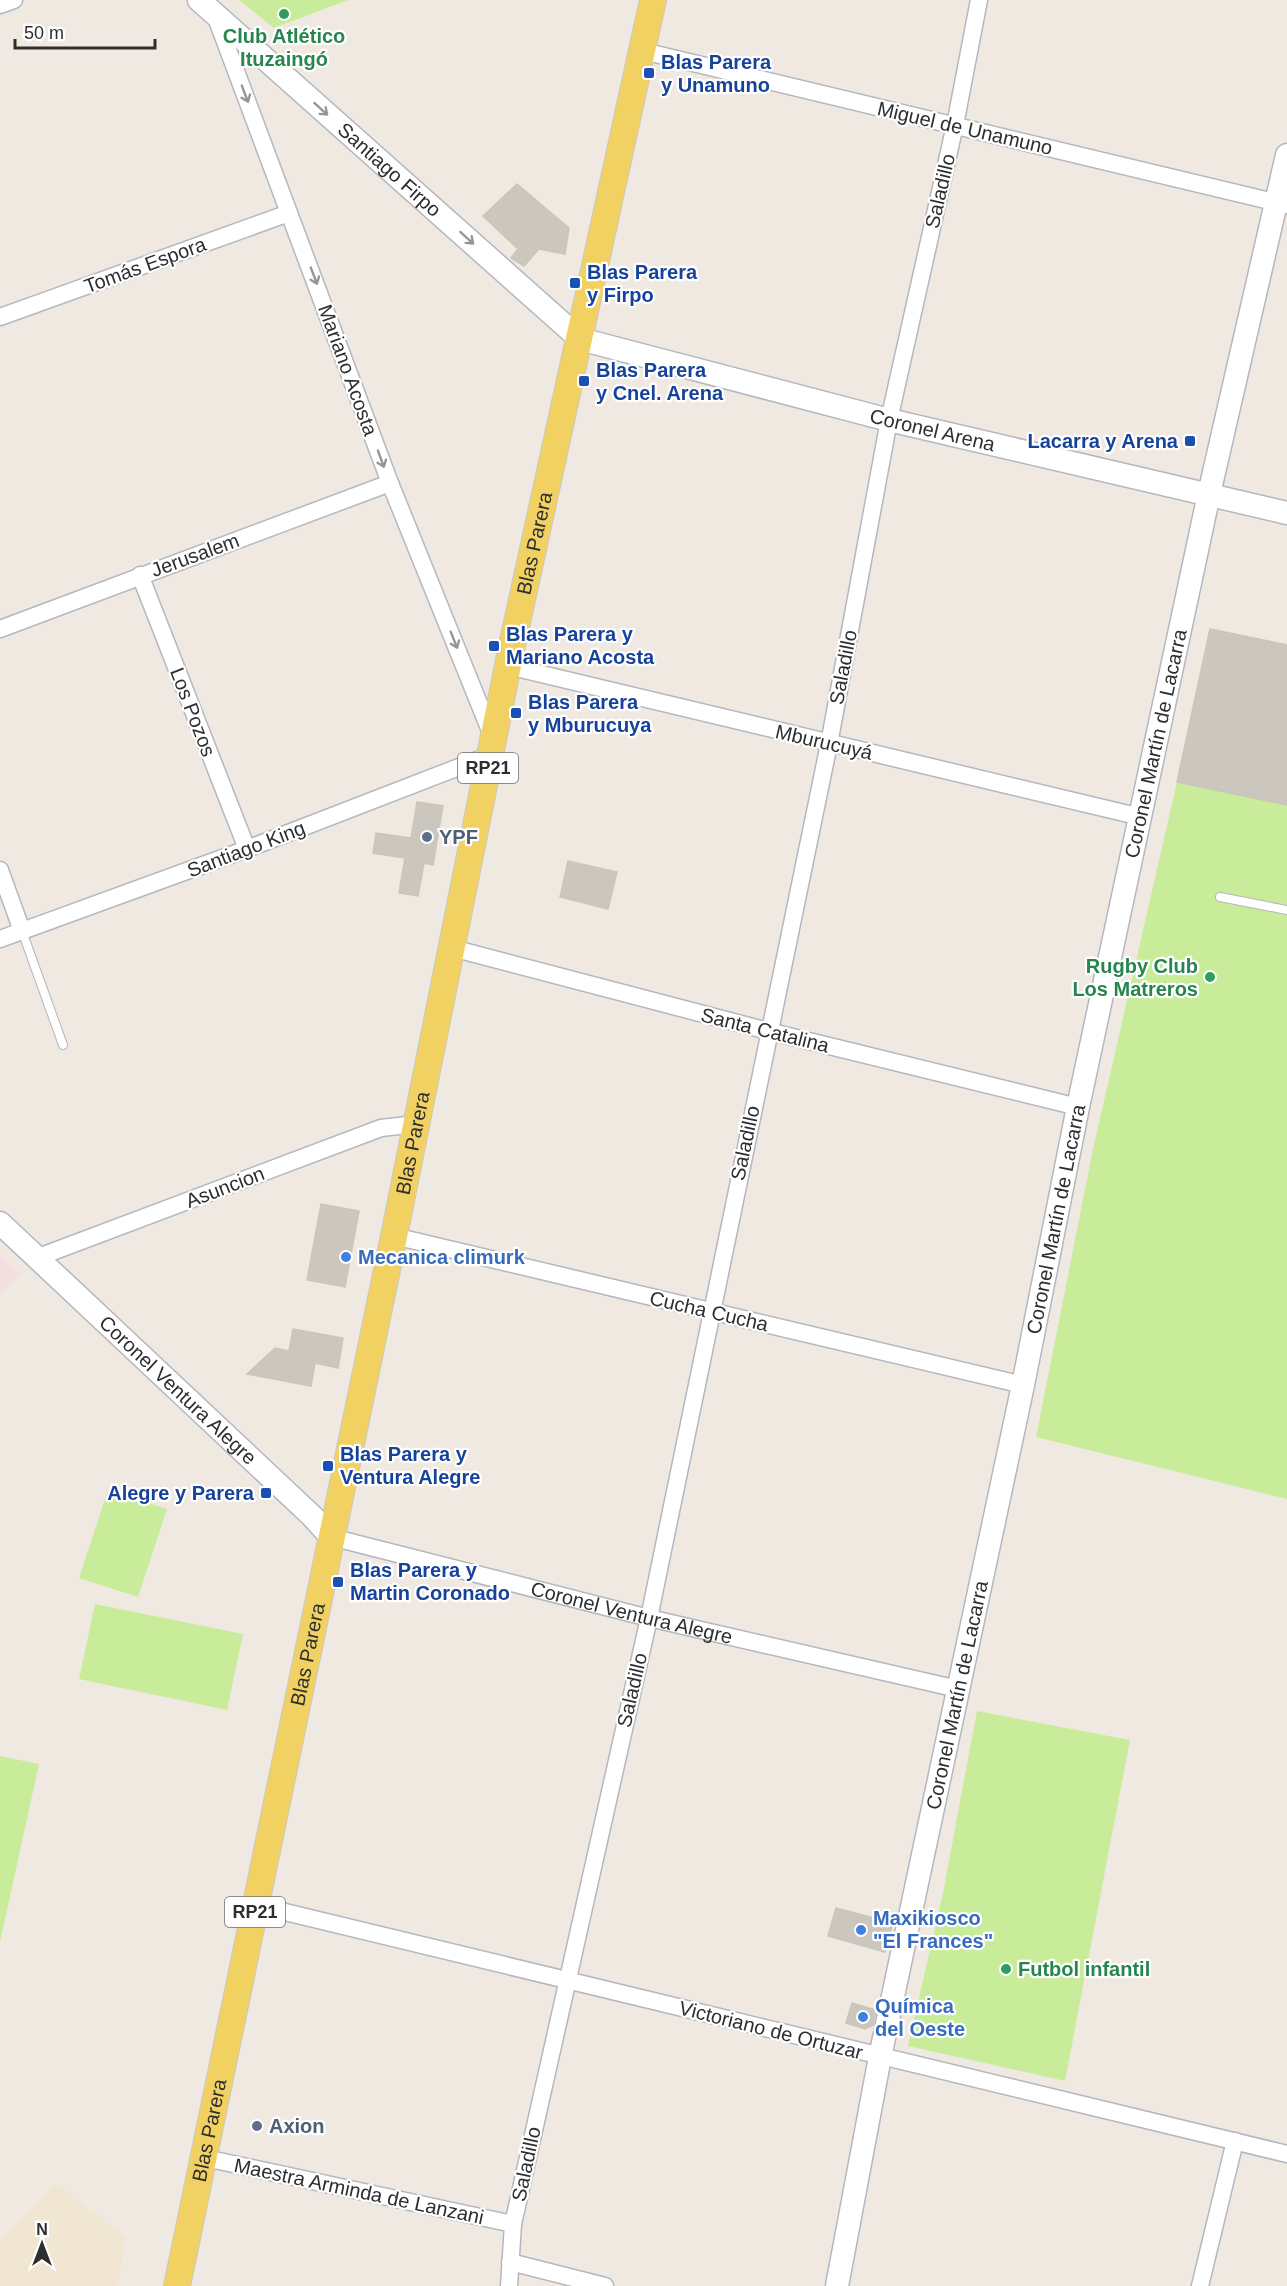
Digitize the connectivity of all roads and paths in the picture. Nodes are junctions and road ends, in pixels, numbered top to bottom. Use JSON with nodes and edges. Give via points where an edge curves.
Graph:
{"nodes":[{"id":1,"x":14,"y":0,"type":"edge"},
{"id":2,"x":653,"y":0,"type":"edge"},
{"id":3,"x":979,"y":0,"type":"edge"},
{"id":4,"x":208,"y":4,"type":"edge"},
{"id":5,"x":0,"y":5,"type":"edge"},
{"id":6,"x":643,"y":51,"type":"junction"},
{"id":7,"x":955,"y":125,"type":"junction"},
{"id":8,"x":1287,"y":155,"type":"edge"},
{"id":9,"x":1282,"y":203,"type":"edge"},
{"id":10,"x":290,"y":213,"type":"junction"},
{"id":11,"x":0,"y":317,"type":"edge"},
{"id":12,"x":580,"y":339,"type":"junction"},
{"id":13,"x":889,"y":420,"type":"junction"},
{"id":14,"x":390,"y":483,"type":"junction"},
{"id":15,"x":1209,"y":494,"type":"junction"},
{"id":16,"x":1287,"y":513,"type":"edge"},
{"id":17,"x":140,"y":575,"type":"junction"},
{"id":18,"x":0,"y":629,"type":"edge"},
{"id":19,"x":508,"y":666,"type":"junction"},
{"id":20,"x":829,"y":744,"type":"junction"},
{"id":21,"x":492,"y":747,"type":"junction"},
{"id":22,"x":1141,"y":817,"type":"junction"},
{"id":23,"x":247,"y":849,"type":"junction"},
{"id":24,"x":0,"y":870,"type":"edge"},
{"id":25,"x":1220,"y":897,"type":"dead end"},
{"id":26,"x":1287,"y":910,"type":"edge"},
{"id":27,"x":22,"y":931,"type":"junction"},
{"id":28,"x":0,"y":939,"type":"edge"},
{"id":29,"x":452,"y":948,"type":"junction"},
{"id":30,"x":768,"y":1031,"type":"junction"},
{"id":31,"x":63,"y":1045,"type":"dead end"},
{"id":32,"x":1078,"y":1107,"type":"junction"},
{"id":33,"x":416,"y":1124,"type":"junction"},
{"id":34,"x":0,"y":1223,"type":"edge"},
{"id":35,"x":394,"y":1236,"type":"junction"},
{"id":36,"x":36,"y":1258,"type":"junction"},
{"id":37,"x":710,"y":1311,"type":"junction"},
{"id":38,"x":1023,"y":1385,"type":"junction"},
{"id":39,"x":331,"y":1537,"type":"junction"},
{"id":40,"x":649,"y":1618,"type":"junction"},
{"id":41,"x":958,"y":1689,"type":"junction"},
{"id":42,"x":256,"y":1905,"type":"junction"},
{"id":43,"x":567,"y":1980,"type":"junction"},
{"id":44,"x":880,"y":2057,"type":"junction"},
{"id":45,"x":1235,"y":2141,"type":"junction"},
{"id":46,"x":1287,"y":2154,"type":"edge"},
{"id":47,"x":205,"y":2158,"type":"junction"},
{"id":48,"x":513,"y":2224,"type":"junction"},
{"id":49,"x":510,"y":2262,"type":"junction"},
{"id":50,"x":177,"y":2286,"type":"edge"},
{"id":51,"x":509,"y":2286,"type":"edge"},
{"id":52,"x":605,"y":2286,"type":"edge"},
{"id":53,"x":837,"y":2286,"type":"edge"},
{"id":54,"x":1200,"y":2286,"type":"edge"}],
"edges":[{"from":1,"to":5,"type":"street"},
{"from":2,"to":6,"type":"main road","name":"Blas Parera","number":"RP21"},
{"from":3,"to":7,"type":"street","name":"Saladillo"},
{"from":4,"to":10,"type":"street","name":"Mariano Acosta","one_way":true},
{"from":4,"to":12,"type":"street","name":"Santiago Firpo","one_way":true},
{"from":6,"to":7,"type":"street","name":"Miguel de Unamuno"},
{"from":6,"to":12,"type":"main road","name":"Blas Parera","number":"RP21"},
{"from":7,"to":9,"type":"street","name":"Miguel de Unamuno"},
{"from":7,"to":13,"type":"street","name":"Saladillo"},
{"from":8,"to":9,"type":"street","name":"Coronel Martín de Lacarra"},
{"from":9,"to":15,"type":"street","name":"Coronel Martín de Lacarra"},
{"from":10,"to":11,"type":"street","name":"Tomás Espora"},
{"from":10,"to":14,"type":"street","name":"Mariano Acosta","one_way":true},
{"from":12,"to":13,"type":"street","name":"Coronel Arena"},
{"from":12,"to":19,"type":"main road","name":"Blas Parera","number":"RP21"},
{"from":13,"to":15,"type":"street","name":"Coronel Arena"},
{"from":13,"to":20,"type":"street","name":"Saladillo"},
{"from":14,"to":17,"type":"street","name":"Jerusalem"},
{"from":14,"to":21,"type":"street","name":"Mariano Acosta","one_way":true},
{"from":15,"to":16,"type":"street","name":"Coronel Arena"},
{"from":15,"to":22,"type":"street","name":"Coronel Martín de Lacarra"},
{"from":17,"to":18,"type":"street","name":"Jerusalem"},
{"from":17,"to":23,"type":"street","name":"Los Pozos"},
{"from":19,"to":20,"type":"street","name":"Mburucuyá"},
{"from":19,"to":21,"type":"main road","name":"Blas Parera","number":"RP21"},
{"from":20,"to":22,"type":"street","name":"Mburucuyá"},
{"from":20,"to":30,"type":"street","name":"Saladillo"},
{"from":21,"to":23,"type":"street","name":"Santiago King"},
{"from":21,"to":29,"type":"main road","name":"Blas Parera","number":"RP21"},
{"from":22,"to":32,"type":"street","name":"Coronel Martín de Lacarra"},
{"from":23,"to":27,"type":"street","name":"Santiago King"},
{"from":24,"to":27,"type":"street"},
{"from":25,"to":26,"type":"lane"},
{"from":27,"to":28,"type":"street","name":"Santiago King"},
{"from":27,"to":31,"type":"lane"},
{"from":29,"to":30,"type":"street","name":"Santa Catalina"},
{"from":29,"to":33,"type":"main road","name":"Blas Parera","number":"RP21"},
{"from":30,"to":32,"type":"street","name":"Santa Catalina"},
{"from":30,"to":37,"type":"street","name":"Saladillo"},
{"from":32,"to":38,"type":"street","name":"Coronel Martín de Lacarra"},
{"from":33,"to":35,"type":"main road","name":"Blas Parera","number":"RP21"},
{"from":33,"to":36,"type":"street","name":"Asuncion","via":[[381,1128]]},
{"from":34,"to":36,"type":"street","name":"Coronel Ventura Alegre"},
{"from":35,"to":37,"type":"street","name":"Cucha Cucha"},
{"from":35,"to":39,"type":"main road","name":"Blas Parera","number":"RP21"},
{"from":36,"to":39,"type":"street","name":"Coronel Ventura Alegre"},
{"from":37,"to":38,"type":"street","name":"Cucha Cucha"},
{"from":37,"to":40,"type":"street","name":"Saladillo"},
{"from":38,"to":41,"type":"street","name":"Coronel Martín de Lacarra"},
{"from":39,"to":40,"type":"street","name":"Coronel Ventura Alegre"},
{"from":39,"to":42,"type":"main road","name":"Blas Parera","number":"RP21"},
{"from":40,"to":41,"type":"street","name":"Coronel Ventura Alegre"},
{"from":40,"to":43,"type":"street","name":"Saladillo"},
{"from":41,"to":44,"type":"street","name":"Coronel Martín de Lacarra"},
{"from":42,"to":43,"type":"street","name":"Victoriano de Ortuzar"},
{"from":42,"to":47,"type":"main road","name":"Blas Parera","number":"RP21"},
{"from":43,"to":44,"type":"street","name":"Victoriano de Ortuzar"},
{"from":43,"to":48,"type":"street","name":"Saladillo"},
{"from":44,"to":45,"type":"street","name":"Victoriano de Ortuzar"},
{"from":44,"to":53,"type":"street","name":"Coronel Martín de Lacarra"},
{"from":45,"to":46,"type":"street","name":"Victoriano de Ortuzar"},
{"from":45,"to":54,"type":"street"},
{"from":47,"to":48,"type":"street","name":"Maestra Arminda de Lanzani"},
{"from":47,"to":50,"type":"main road","name":"Blas Parera","number":"RP21"},
{"from":48,"to":49,"type":"street","name":"Saladillo"},
{"from":49,"to":51,"type":"street","name":"Saladillo"},
{"from":49,"to":52,"type":"street"}]}
